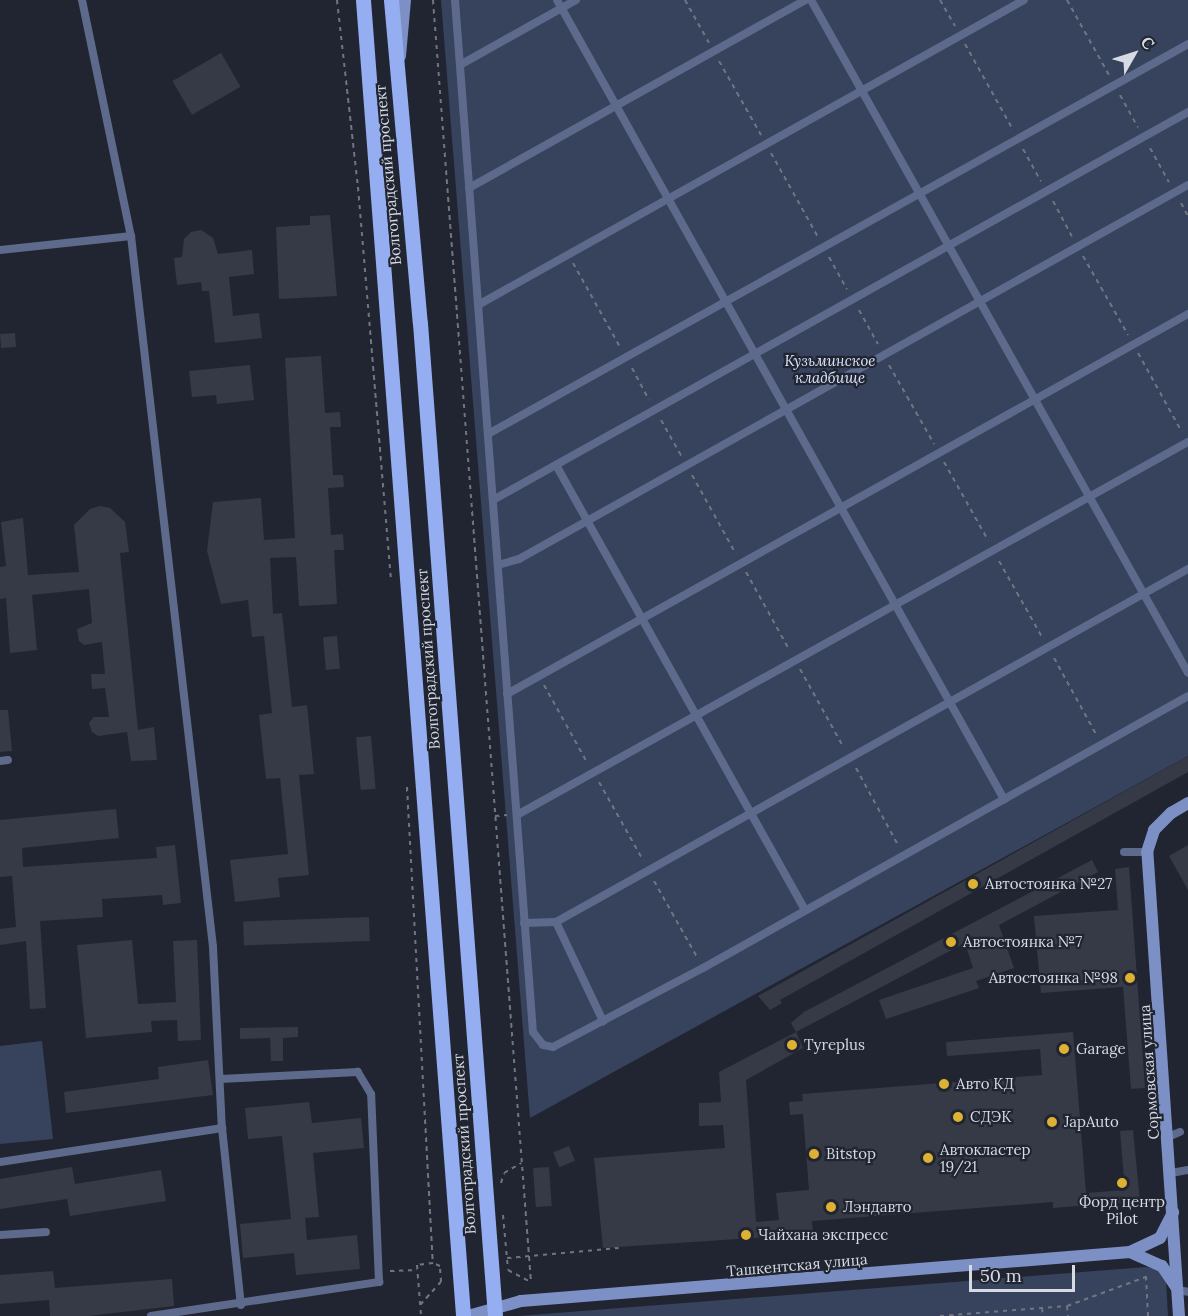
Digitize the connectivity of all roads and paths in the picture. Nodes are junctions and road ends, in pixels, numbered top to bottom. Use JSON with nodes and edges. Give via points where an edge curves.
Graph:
{"nodes":[{"id":1,"x":82,"y":0,"type":"edge"},
{"id":2,"x":338,"y":0,"type":"edge"},
{"id":3,"x":391,"y":0,"type":"edge"},
{"id":4,"x":405,"y":0,"type":"edge"},
{"id":5,"x":433,"y":0,"type":"edge"},
{"id":6,"x":455,"y":0,"type":"edge"},
{"id":7,"x":576,"y":0,"type":"edge"},
{"id":8,"x":685,"y":0,"type":"edge"},
{"id":9,"x":806,"y":0,"type":"edge"},
{"id":10,"x":811,"y":0,"type":"edge"},
{"id":11,"x":940,"y":0,"type":"edge"},
{"id":12,"x":1024,"y":0,"type":"edge"},
{"id":13,"x":1067,"y":0,"type":"edge"},
{"id":14,"x":362,"y":3,"type":"edge"},
{"id":15,"x":559,"y":4,"type":"edge"},
{"id":16,"x":960,"y":36,"type":"junction"},
{"id":17,"x":1188,"y":44,"type":"edge"},
{"id":18,"x":714,"y":51,"type":"junction"},
{"id":19,"x":460,"y":65,"type":"junction"},
{"id":20,"x":397,"y":78,"type":"junction"},
{"id":21,"x":1114,"y":85,"type":"junction"},
{"id":22,"x":862,"y":91,"type":"junction"},
{"id":23,"x":616,"y":106,"type":"junction"},
{"id":24,"x":1188,"y":112,"type":"edge"},
{"id":25,"x":1144,"y":137,"type":"junction"},
{"id":26,"x":1018,"y":139,"type":"junction"},
{"id":27,"x":766,"y":144,"type":"junction"},
{"id":28,"x":1188,"y":185,"type":"edge"},
{"id":29,"x":469,"y":188,"type":"junction"},
{"id":30,"x":1047,"y":191,"type":"junction"},
{"id":31,"x":1175,"y":193,"type":"junction"},
{"id":32,"x":920,"y":194,"type":"junction"},
{"id":33,"x":669,"y":199,"type":"junction"},
{"id":34,"x":1188,"y":216,"type":"edge"},
{"id":35,"x":131,"y":237,"type":"junction"},
{"id":36,"x":949,"y":246,"type":"junction"},
{"id":37,"x":824,"y":247,"type":"junction"},
{"id":38,"x":1078,"y":247,"type":"junction"},
{"id":39,"x":0,"y":250,"type":"edge"},
{"id":40,"x":853,"y":299,"type":"junction"},
{"id":41,"x":980,"y":301,"type":"junction"},
{"id":42,"x":726,"y":302,"type":"junction"},
{"id":43,"x":478,"y":305,"type":"junction"},
{"id":44,"x":1188,"y":314,"type":"edge"},
{"id":45,"x":1133,"y":345,"type":"junction"},
{"id":46,"x":755,"y":354,"type":"junction"},
{"id":47,"x":884,"y":355,"type":"junction"},
{"id":48,"x":1035,"y":400,"type":"junction"},
{"id":49,"x":787,"y":410,"type":"junction"},
{"id":50,"x":488,"y":434,"type":"junction"},
{"id":51,"x":1188,"y":442,"type":"edge"},
{"id":52,"x":939,"y":453,"type":"junction"},
{"id":53,"x":556,"y":465,"type":"junction"},
{"id":54,"x":1090,"y":497,"type":"junction"},
{"id":55,"x":493,"y":500,"type":"junction"},
{"id":56,"x":842,"y":508,"type":"junction"},
{"id":57,"x":587,"y":521,"type":"junction"},
{"id":58,"x":994,"y":551,"type":"junction"},
{"id":59,"x":498,"y":565,"type":"junction"},
{"id":60,"x":1188,"y":569,"type":"edge"},
{"id":61,"x":392,"y":586,"type":"dead end"},
{"id":62,"x":1143,"y":594,"type":"junction"},
{"id":63,"x":896,"y":605,"type":"junction"},
{"id":64,"x":642,"y":620,"type":"junction"},
{"id":65,"x":1048,"y":647,"type":"junction"},
{"id":66,"x":1188,"y":673,"type":"edge"},
{"id":67,"x":540,"y":677,"type":"junction"},
{"id":68,"x":507,"y":694,"type":"junction"},
{"id":69,"x":1188,"y":696,"type":"edge"},
{"id":70,"x":950,"y":702,"type":"junction"},
{"id":71,"x":697,"y":717,"type":"junction"},
{"id":72,"x":1102,"y":744,"type":"junction"},
{"id":73,"x":594,"y":774,"type":"junction"},
{"id":74,"x":406,"y":776,"type":"dead end"},
{"id":75,"x":1004,"y":799,"type":"junction"},
{"id":76,"x":1188,"y":803,"type":"edge"},
{"id":77,"x":751,"y":813,"type":"junction"},
{"id":78,"x":517,"y":815,"type":"junction"},
{"id":79,"x":1124,"y":852,"type":"dead end"},
{"id":80,"x":1147,"y":852,"type":"junction"},
{"id":81,"x":648,"y":870,"type":"junction"},
{"id":82,"x":805,"y":910,"type":"junction"},
{"id":83,"x":556,"y":922,"type":"junction"},
{"id":84,"x":524,"y":923,"type":"junction"},
{"id":85,"x":703,"y":968,"type":"junction"},
{"id":86,"x":603,"y":1021,"type":"junction"},
{"id":87,"x":220,"y":1079,"type":"junction"},
{"id":88,"x":222,"y":1128,"type":"junction"},
{"id":89,"x":0,"y":1162,"type":"edge"},
{"id":90,"x":521,"y":1163,"type":"junction"},
{"id":91,"x":1188,"y":1170,"type":"edge"},
{"id":92,"x":1171,"y":1173,"type":"junction"},
{"id":93,"x":501,"y":1192,"type":"dead end"},
{"id":94,"x":1173,"y":1212,"type":"junction"},
{"id":95,"x":503,"y":1214,"type":"dead end"},
{"id":96,"x":46,"y":1232,"type":"dead end"},
{"id":97,"x":0,"y":1235,"type":"edge"},
{"id":98,"x":619,"y":1248,"type":"dead end"},
{"id":99,"x":1130,"y":1252,"type":"junction"},
{"id":100,"x":529,"y":1257,"type":"junction"},
{"id":101,"x":507,"y":1258,"type":"junction"},
{"id":102,"x":433,"y":1263,"type":"junction"},
{"id":103,"x":1146,"y":1267,"type":"dead end"},
{"id":104,"x":417,"y":1270,"type":"junction"},
{"id":105,"x":378,"y":1272,"type":"junction"},
{"id":106,"x":1146,"y":1277,"type":"junction"},
{"id":107,"x":1183,"y":1291,"type":"edge"},
{"id":108,"x":241,"y":1305,"type":"junction"},
{"id":109,"x":420,"y":1305,"type":"junction"},
{"id":110,"x":1067,"y":1306,"type":"junction"},
{"id":111,"x":1042,"y":1308,"type":"junction"},
{"id":112,"x":995,"y":1311,"type":"junction"},
{"id":113,"x":494,"y":1312,"type":"edge"},
{"id":114,"x":421,"y":1315,"type":"edge"},
{"id":115,"x":150,"y":1316,"type":"edge"},
{"id":116,"x":463,"y":1316,"type":"edge"},
{"id":117,"x":468,"y":1316,"type":"edge"},
{"id":118,"x":940,"y":1316,"type":"edge"},
{"id":119,"x":991,"y":1316,"type":"edge"},
{"id":120,"x":1043,"y":1316,"type":"edge"},
{"id":121,"x":1068,"y":1316,"type":"edge"},
{"id":122,"x":1148,"y":1316,"type":"edge"},
{"id":123,"x":1179,"y":1316,"type":"edge"}],
"edges":[{"from":1,"to":35,"type":"lane"},
{"from":2,"to":61,"type":"path"},
{"from":3,"to":20,"type":"main road","name":"Волгоградский проспект"},
{"from":4,"to":20,"type":"main road"},
{"from":5,"to":90,"type":"path"},
{"from":6,"to":19,"type":"lane"},
{"from":7,"to":15,"type":"lane"},
{"from":8,"to":18,"type":"path"},
{"from":9,"to":18,"type":"lane"},
{"from":10,"to":22,"type":"lane"},
{"from":11,"to":16,"type":"path"},
{"from":12,"to":16,"type":"lane"},
{"from":13,"to":21,"type":"path"},
{"from":14,"to":116,"type":"main road","name":"Волгоградский проспект"},
{"from":15,"to":19,"type":"lane"},
{"from":15,"to":23,"type":"lane"},
{"from":16,"to":22,"type":"lane"},
{"from":16,"to":26,"type":"path"},
{"from":17,"to":21,"type":"lane"},
{"from":18,"to":23,"type":"lane"},
{"from":18,"to":27,"type":"path"},
{"from":19,"to":29,"type":"lane"},
{"from":20,"to":113,"type":"main road","name":"Волгоградский проспект","via":[[435,513]]},
{"from":21,"to":25,"type":"path"},
{"from":21,"to":26,"type":"lane"},
{"from":22,"to":27,"type":"lane"},
{"from":22,"to":32,"type":"lane"},
{"from":23,"to":29,"type":"lane"},
{"from":23,"to":33,"type":"lane"},
{"from":24,"to":25,"type":"lane"},
{"from":25,"to":30,"type":"lane"},
{"from":25,"to":31,"type":"path"},
{"from":26,"to":30,"type":"path"},
{"from":26,"to":32,"type":"lane"},
{"from":27,"to":33,"type":"lane"},
{"from":27,"to":37,"type":"path"},
{"from":28,"to":31,"type":"lane"},
{"from":29,"to":43,"type":"lane"},
{"from":30,"to":36,"type":"lane"},
{"from":30,"to":38,"type":"path"},
{"from":31,"to":34,"type":"path"},
{"from":31,"to":38,"type":"lane"},
{"from":32,"to":36,"type":"lane"},
{"from":32,"to":37,"type":"lane"},
{"from":33,"to":42,"type":"lane"},
{"from":33,"to":43,"type":"lane"},
{"from":35,"to":39,"type":"lane"},
{"from":35,"to":87,"type":"lane","via":[[213,948]]},
{"from":36,"to":40,"type":"lane"},
{"from":36,"to":41,"type":"lane"},
{"from":37,"to":40,"type":"path"},
{"from":37,"to":42,"type":"lane"},
{"from":38,"to":41,"type":"lane"},
{"from":38,"to":45,"type":"path"},
{"from":40,"to":46,"type":"lane"},
{"from":40,"to":47,"type":"path"},
{"from":41,"to":47,"type":"lane"},
{"from":41,"to":48,"type":"lane"},
{"from":42,"to":46,"type":"lane"},
{"from":42,"to":50,"type":"lane"},
{"from":43,"to":50,"type":"lane"},
{"from":44,"to":45,"type":"lane"},
{"from":45,"to":48,"type":"lane"},
{"from":45,"to":51,"type":"path"},
{"from":46,"to":49,"type":"lane"},
{"from":46,"to":53,"type":"lane"},
{"from":47,"to":49,"type":"lane"},
{"from":47,"to":52,"type":"path"},
{"from":48,"to":52,"type":"lane"},
{"from":48,"to":54,"type":"lane"},
{"from":49,"to":56,"type":"lane"},
{"from":49,"to":57,"type":"lane"},
{"from":50,"to":55,"type":"lane"},
{"from":51,"to":54,"type":"lane"},
{"from":52,"to":56,"type":"lane"},
{"from":52,"to":58,"type":"path"},
{"from":53,"to":55,"type":"lane"},
{"from":53,"to":57,"type":"lane"},
{"from":54,"to":58,"type":"lane"},
{"from":54,"to":62,"type":"lane"},
{"from":55,"to":59,"type":"lane"},
{"from":56,"to":63,"type":"lane"},
{"from":56,"to":64,"type":"lane"},
{"from":57,"to":59,"type":"lane","via":[[519,559]]},
{"from":57,"to":64,"type":"lane"},
{"from":58,"to":63,"type":"lane"},
{"from":58,"to":65,"type":"path"},
{"from":59,"to":68,"type":"lane"},
{"from":60,"to":62,"type":"lane"},
{"from":62,"to":65,"type":"lane"},
{"from":62,"to":66,"type":"lane"},
{"from":63,"to":70,"type":"lane"},
{"from":63,"to":71,"type":"lane"},
{"from":64,"to":67,"type":"lane"},
{"from":64,"to":71,"type":"lane"},
{"from":65,"to":70,"type":"lane"},
{"from":65,"to":72,"type":"path"},
{"from":67,"to":68,"type":"lane"},
{"from":67,"to":73,"type":"path"},
{"from":68,"to":78,"type":"lane"},
{"from":69,"to":72,"type":"lane"},
{"from":70,"to":75,"type":"lane"},
{"from":70,"to":77,"type":"lane"},
{"from":71,"to":73,"type":"lane"},
{"from":71,"to":77,"type":"lane"},
{"from":72,"to":75,"type":"lane"},
{"from":73,"to":78,"type":"lane"},
{"from":73,"to":81,"type":"path"},
{"from":74,"to":102,"type":"path"},
{"from":75,"to":82,"type":"lane"},
{"from":76,"to":80,"type":"main road","name":"Сормовская улица","via":[[1154,830]]},
{"from":77,"to":81,"type":"lane"},
{"from":77,"to":82,"type":"lane"},
{"from":78,"to":84,"type":"lane"},
{"from":79,"to":80,"type":"lane"},
{"from":80,"to":92,"type":"main road","name":"Сормовская улица","via":[[1174,1134]]},
{"from":81,"to":83,"type":"lane"},
{"from":81,"to":85,"type":"path"},
{"from":82,"to":85,"type":"lane"},
{"from":83,"to":84,"type":"lane"},
{"from":83,"to":86,"type":"lane"},
{"from":84,"to":86,"type":"lane","via":[[532,1032],[543,1045],[553,1047]]},
{"from":85,"to":86,"type":"lane"},
{"from":87,"to":88,"type":"lane"},
{"from":87,"to":105,"type":"lane","via":[[358,1072],[371,1094]]},
{"from":88,"to":89,"type":"lane"},
{"from":88,"to":108,"type":"lane"},
{"from":90,"to":93,"type":"path","via":[[504,1173]]},
{"from":90,"to":100,"type":"path"},
{"from":91,"to":92,"type":"lane"},
{"from":92,"to":94,"type":"main road","name":"Сормовская улица"},
{"from":94,"to":99,"type":"main road","name":"Ташкентская улица","via":[[1160,1239]]},
{"from":94,"to":107,"type":"main road"},
{"from":95,"to":101,"type":"path"},
{"from":96,"to":97,"type":"lane"},
{"from":98,"to":100,"type":"path"},
{"from":99,"to":107,"type":"main road","name":"Ташкентская улица","via":[[1162,1266]]},
{"from":99,"to":113,"type":"main road","name":"Ташкентская улица","via":[[521,1301]]},
{"from":100,"to":101,"type":"path"},
{"from":100,"to":101,"type":"path","via":[[531,1282],[508,1270]]},
{"from":102,"to":104,"type":"path","via":[[417,1265]]},
{"from":102,"to":109,"type":"path","via":[[440,1266],[441,1282]]},
{"from":103,"to":106,"type":"path"},
{"from":104,"to":105,"type":"path"},
{"from":104,"to":109,"type":"path"},
{"from":105,"to":108,"type":"lane","via":[[379,1282]]},
{"from":106,"to":110,"type":"path"},
{"from":106,"to":122,"type":"path"},
{"from":107,"to":123,"type":"main road"},
{"from":108,"to":115,"type":"lane"},
{"from":109,"to":114,"type":"path"},
{"from":110,"to":111,"type":"path"},
{"from":110,"to":121,"type":"path"},
{"from":111,"to":112,"type":"path"},
{"from":111,"to":120,"type":"path"},
{"from":112,"to":118,"type":"path"},
{"from":112,"to":119,"type":"path"},
{"from":113,"to":117,"type":"main road","name":"Ташкентская улица"}]}
